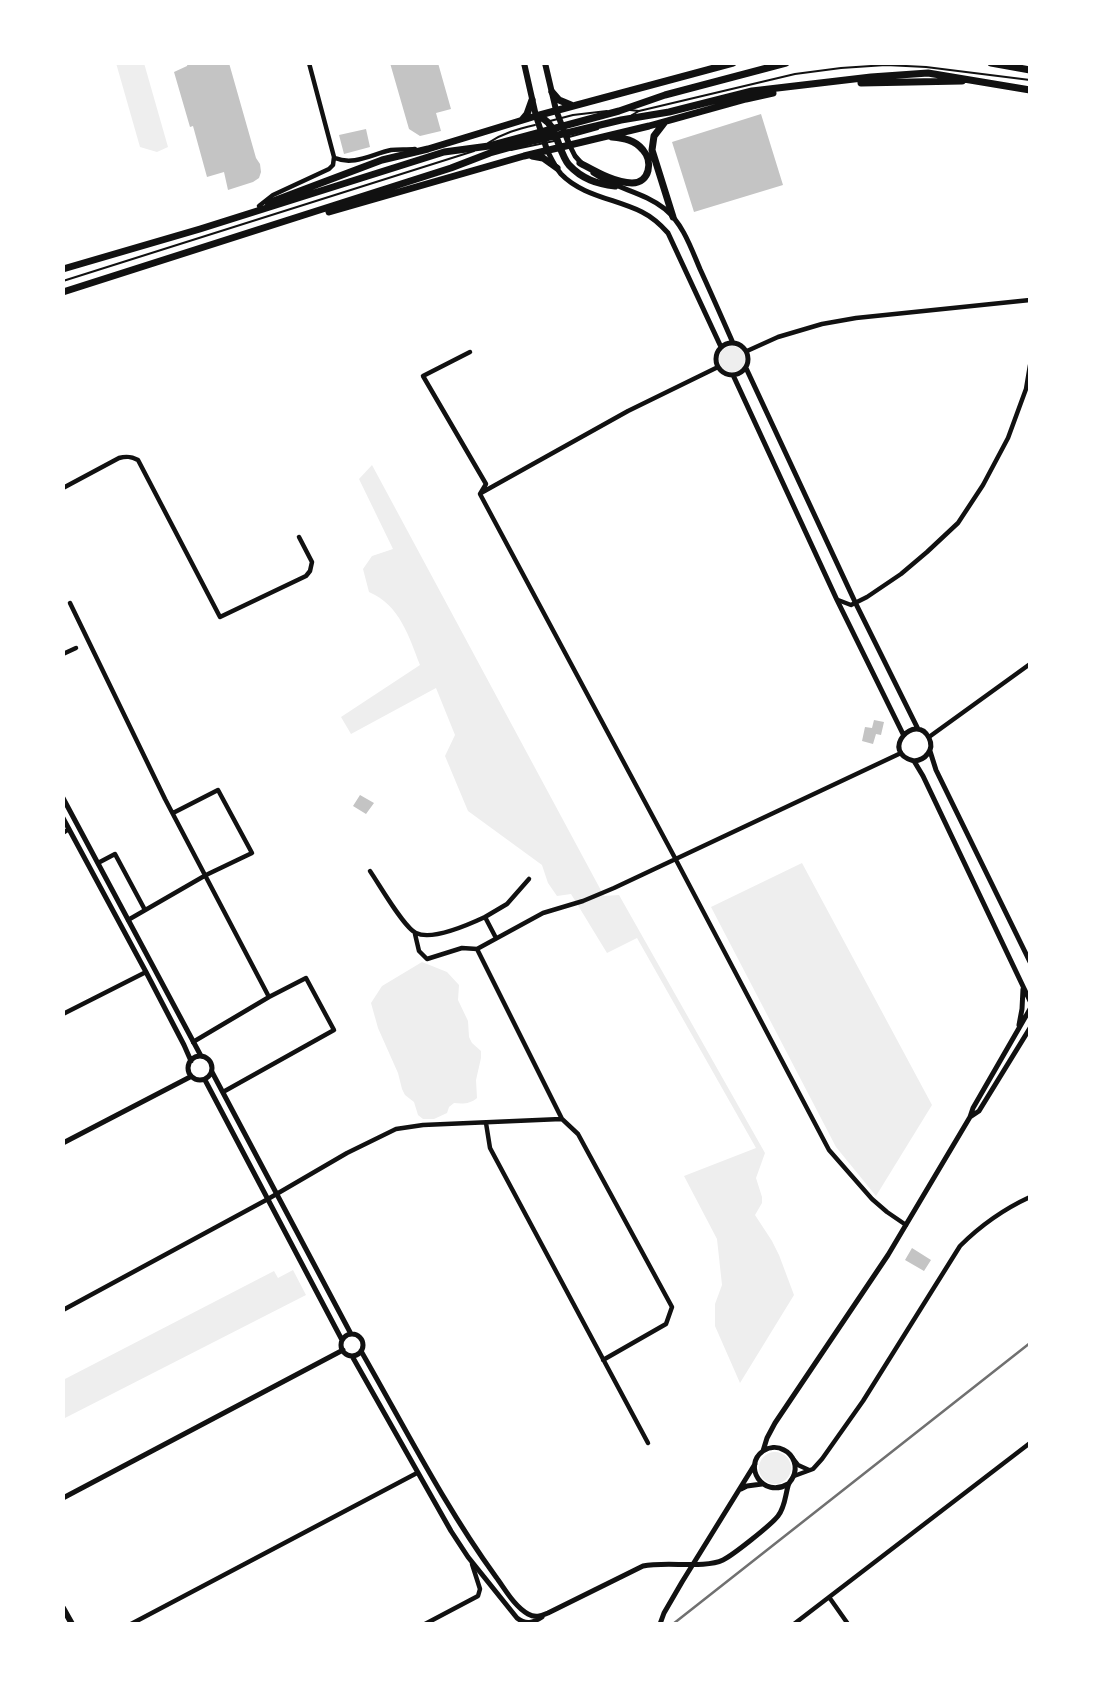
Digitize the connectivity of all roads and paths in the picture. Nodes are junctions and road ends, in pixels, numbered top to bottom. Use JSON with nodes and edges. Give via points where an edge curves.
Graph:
{"nodes":[{"id":1,"x":309,"y":63,"type":"edge"},
{"id":2,"x":524,"y":63,"type":"edge"},
{"id":3,"x":545,"y":63,"type":"edge"},
{"id":4,"x":733,"y":63,"type":"edge"},
{"id":5,"x":786,"y":63,"type":"edge"},
{"id":6,"x":991,"y":63,"type":"edge"},
{"id":7,"x":1030,"y":70,"type":"edge"},
{"id":8,"x":1030,"y":80,"type":"edge"},
{"id":9,"x":984,"y":82,"type":"junction"},
{"id":10,"x":1030,"y":90,"type":"edge"},
{"id":11,"x":552,"y":92,"type":"junction"},
{"id":12,"x":532,"y":100,"type":"junction"},
{"id":13,"x":575,"y":105,"type":"junction"},
{"id":14,"x":639,"y":111,"type":"junction"},
{"id":15,"x":558,"y":114,"type":"junction"},
{"id":16,"x":522,"y":120,"type":"junction"},
{"id":17,"x":537,"y":120,"type":"junction"},
{"id":18,"x":548,"y":121,"type":"junction"},
{"id":19,"x":666,"y":121,"type":"junction"},
{"id":20,"x":605,"y":136,"type":"junction"},
{"id":21,"x":568,"y":141,"type":"junction"},
{"id":22,"x":558,"y":143,"type":"junction"},
{"id":23,"x":546,"y":146,"type":"junction"},
{"id":24,"x":428,"y":149,"type":"junction"},
{"id":25,"x":473,"y":152,"type":"junction"},
{"id":26,"x":524,"y":156,"type":"junction"},
{"id":27,"x":334,"y":158,"type":"junction"},
{"id":28,"x":580,"y":163,"type":"junction"},
{"id":29,"x":557,"y":168,"type":"junction"},
{"id":30,"x":615,"y":186,"type":"junction"},
{"id":31,"x":258,"y":206,"type":"junction"},
{"id":32,"x":673,"y":217,"type":"junction"},
{"id":33,"x":297,"y":218,"type":"junction"},
{"id":34,"x":200,"y":229,"type":"junction"},
{"id":35,"x":63,"y":269,"type":"edge"},
{"id":36,"x":63,"y":281,"type":"edge"},
{"id":37,"x":63,"y":292,"type":"edge"},
{"id":38,"x":1030,"y":300,"type":"edge"},
{"id":39,"x":733,"y":342,"type":"junction"},
{"id":40,"x":721,"y":347,"type":"junction"},
{"id":41,"x":747,"y":351,"type":"junction"},
{"id":42,"x":470,"y":352,"type":"dead end"},
{"id":43,"x":1030,"y":365,"type":"edge"},
{"id":44,"x":718,"y":367,"type":"junction"},
{"id":45,"x":746,"y":368,"type":"junction"},
{"id":46,"x":733,"y":375,"type":"junction"},
{"id":47,"x":63,"y":488,"type":"edge"},
{"id":48,"x":480,"y":494,"type":"junction"},
{"id":49,"x":299,"y":537,"type":"dead end"},
{"id":50,"x":837,"y":600,"type":"junction"},
{"id":51,"x":70,"y":603,"type":"dead end"},
{"id":52,"x":856,"y":604,"type":"junction"},
{"id":53,"x":76,"y":648,"type":"dead end"},
{"id":54,"x":63,"y":654,"type":"edge"},
{"id":55,"x":1030,"y":664,"type":"edge"},
{"id":56,"x":918,"y":729,"type":"junction"},
{"id":57,"x":903,"y":734,"type":"junction"},
{"id":58,"x":929,"y":737,"type":"junction"},
{"id":59,"x":930,"y":751,"type":"junction"},
{"id":60,"x":901,"y":753,"type":"junction"},
{"id":61,"x":914,"y":761,"type":"junction"},
{"id":62,"x":63,"y":798,"type":"edge"},
{"id":63,"x":173,"y":813,"type":"junction"},
{"id":64,"x":63,"y":818,"type":"edge"},
{"id":65,"x":66,"y":831,"type":"edge"},
{"id":66,"x":676,"y":858,"type":"junction"},
{"id":67,"x":98,"y":863,"type":"junction"},
{"id":68,"x":370,"y":871,"type":"dead end"},
{"id":69,"x":206,"y":875,"type":"junction"},
{"id":70,"x":529,"y":879,"type":"dead end"},
{"id":71,"x":145,"y":910,"type":"junction"},
{"id":72,"x":485,"y":917,"type":"junction"},
{"id":73,"x":128,"y":920,"type":"junction"},
{"id":74,"x":415,"y":933,"type":"junction"},
{"id":75,"x":496,"y":938,"type":"junction"},
{"id":76,"x":477,"y":949,"type":"junction"},
{"id":77,"x":1030,"y":962,"type":"edge"},
{"id":78,"x":146,"y":972,"type":"junction"},
{"id":79,"x":1023,"y":986,"type":"junction"},
{"id":80,"x":269,"y":997,"type":"junction"},
{"id":81,"x":1030,"y":1001,"type":"edge"},
{"id":82,"x":1030,"y":1009,"type":"edge"},
{"id":83,"x":63,"y":1014,"type":"edge"},
{"id":84,"x":1030,"y":1028,"type":"edge"},
{"id":85,"x":1016,"y":1034,"type":"junction"},
{"id":86,"x":1030,"y":1035,"type":"edge"},
{"id":87,"x":193,"y":1042,"type":"junction"},
{"id":88,"x":1022,"y":1042,"type":"junction"},
{"id":89,"x":201,"y":1056,"type":"junction"},
{"id":90,"x":191,"y":1061,"type":"junction"},
{"id":91,"x":212,"y":1072,"type":"junction"},
{"id":92,"x":190,"y":1077,"type":"junction"},
{"id":93,"x":205,"y":1080,"type":"junction"},
{"id":94,"x":223,"y":1092,"type":"junction"},
{"id":95,"x":970,"y":1117,"type":"junction"},
{"id":96,"x":562,"y":1119,"type":"junction"},
{"id":97,"x":486,"y":1122,"type":"junction"},
{"id":98,"x":63,"y":1143,"type":"edge"},
{"id":99,"x":277,"y":1194,"type":"junction"},
{"id":100,"x":1030,"y":1197,"type":"edge"},
{"id":101,"x":268,"y":1199,"type":"junction"},
{"id":102,"x":906,"y":1225,"type":"junction"},
{"id":103,"x":63,"y":1310,"type":"edge"},
{"id":104,"x":351,"y":1334,"type":"junction"},
{"id":105,"x":342,"y":1340,"type":"junction"},
{"id":106,"x":342,"y":1350,"type":"junction"},
{"id":107,"x":361,"y":1351,"type":"junction"},
{"id":108,"x":352,"y":1356,"type":"junction"},
{"id":109,"x":603,"y":1360,"type":"junction"},
{"id":110,"x":771,"y":1429,"type":"junction"},
{"id":111,"x":648,"y":1443,"type":"dead end"},
{"id":112,"x":1030,"y":1443,"type":"edge"},
{"id":113,"x":777,"y":1448,"type":"junction"},
{"id":114,"x":763,"y":1451,"type":"junction"},
{"id":115,"x":794,"y":1460,"type":"junction"},
{"id":116,"x":755,"y":1464,"type":"junction"},
{"id":117,"x":810,"y":1470,"type":"junction"},
{"id":118,"x":417,"y":1473,"type":"junction"},
{"id":119,"x":794,"y":1476,"type":"junction"},
{"id":120,"x":788,"y":1483,"type":"junction"},
{"id":121,"x":764,"y":1484,"type":"junction"},
{"id":122,"x":773,"y":1488,"type":"junction"},
{"id":123,"x":738,"y":1490,"type":"junction"},
{"id":124,"x":63,"y":1498,"type":"edge"},
{"id":125,"x":783,"y":1507,"type":"junction"},
{"id":126,"x":468,"y":1557,"type":"junction"},
{"id":127,"x":829,"y":1597,"type":"junction"},
{"id":128,"x":63,"y":1608,"type":"edge"},
{"id":129,"x":548,"y":1613,"type":"junction"},
{"id":130,"x":72,"y":1624,"type":"edge"},
{"id":131,"x":131,"y":1624,"type":"edge"},
{"id":132,"x":425,"y":1624,"type":"edge"},
{"id":133,"x":660,"y":1624,"type":"edge"},
{"id":134,"x":794,"y":1624,"type":"edge"},
{"id":135,"x":848,"y":1624,"type":"edge"}],
"edges":[{"from":1,"to":27,"type":"street"},
{"from":2,"to":12,"type":"main road"},
{"from":3,"to":11,"type":"main road"},
{"from":4,"to":13,"type":"highway"},
{"from":5,"to":34,"type":"highway","via":[[489,146],[444,152]]},
{"from":6,"to":7,"type":"highway"},
{"from":8,"to":14,"type":"lane","via":[[926,67],[841,68],[795,74]]},
{"from":9,"to":10,"type":"highway"},
{"from":9,"to":19,"type":"highway","via":[[811,87]]},
{"from":9,"to":33,"type":"highway","via":[[928,72],[752,91],[543,138]]},
{"from":11,"to":13,"type":"highway","via":[[559,100]]},
{"from":11,"to":15,"type":"main road"},
{"from":12,"to":16,"type":"highway"},
{"from":12,"to":17,"type":"main road"},
{"from":13,"to":15,"type":"highway"},
{"from":14,"to":15,"type":"lane"},
{"from":14,"to":21,"type":"lane"},
{"from":15,"to":17,"type":"highway"},
{"from":15,"to":18,"type":"lane"},
{"from":15,"to":21,"type":"main road"},
{"from":16,"to":17,"type":"highway"},
{"from":16,"to":24,"type":"highway"},
{"from":17,"to":18,"type":"highway"},
{"from":17,"to":23,"type":"main road"},
{"from":17,"to":25,"type":"lane"},
{"from":18,"to":22,"type":"highway"},
{"from":19,"to":20,"type":"highway"},
{"from":19,"to":32,"type":"highway","via":[[656,132],[652,150]]},
{"from":20,"to":21,"type":"highway"},
{"from":20,"to":28,"type":"highway","via":[[627,139],[641,148],[648,160],[645,178],[628,183]]},
{"from":21,"to":22,"type":"highway"},
{"from":21,"to":28,"type":"street"},
{"from":22,"to":23,"type":"highway"},
{"from":22,"to":30,"type":"highway","via":[[564,159],[584,177]]},
{"from":23,"to":25,"type":"lane"},
{"from":23,"to":26,"type":"highway"},
{"from":23,"to":29,"type":"street"},
{"from":24,"to":27,"type":"street","via":[[391,150],[353,161]]},
{"from":24,"to":31,"type":"highway","via":[[382,160]]},
{"from":25,"to":36,"type":"lane"},
{"from":26,"to":29,"type":"highway","via":[[543,158]]},
{"from":26,"to":33,"type":"highway"},
{"from":27,"to":31,"type":"street","via":[[329,169]]},
{"from":28,"to":30,"type":"street"},
{"from":29,"to":40,"type":"street","via":[[582,188],[649,216],[668,233]]},
{"from":30,"to":32,"type":"street","via":[[655,202]]},
{"from":31,"to":34,"type":"highway"},
{"from":32,"to":39,"type":"street"},
{"from":33,"to":37,"type":"highway"},
{"from":34,"to":35,"type":"highway"},
{"from":38,"to":41,"type":"street","via":[[856,318],[797,331]]},
{"from":39,"to":40,"type":"street"},
{"from":39,"to":41,"type":"street"},
{"from":40,"to":44,"type":"street","via":[[716,354]]},
{"from":41,"to":45,"type":"street"},
{"from":42,"to":48,"type":"street","via":[[424,376],[486,484]]},
{"from":43,"to":52,"type":"street","via":[[1008,438],[958,523],[910,566]]},
{"from":44,"to":46,"type":"street"},
{"from":44,"to":48,"type":"street","via":[[628,411]]},
{"from":45,"to":46,"type":"street"},
{"from":45,"to":52,"type":"street"},
{"from":46,"to":50,"type":"street"},
{"from":47,"to":49,"type":"street","via":[[119,458],[138,460],[220,617],[306,576],[312,562]]},
{"from":48,"to":66,"type":"street"},
{"from":50,"to":52,"type":"street"},
{"from":50,"to":57,"type":"street"},
{"from":51,"to":63,"type":"street"},
{"from":52,"to":56,"type":"street"},
{"from":53,"to":54,"type":"street"},
{"from":55,"to":58,"type":"street"},
{"from":56,"to":57,"type":"street"},
{"from":56,"to":58,"type":"street"},
{"from":57,"to":60,"type":"street"},
{"from":58,"to":59,"type":"street"},
{"from":59,"to":61,"type":"street"},
{"from":59,"to":77,"type":"street"},
{"from":60,"to":61,"type":"street"},
{"from":60,"to":66,"type":"street"},
{"from":61,"to":79,"type":"street"},
{"from":62,"to":67,"type":"street"},
{"from":63,"to":69,"type":"street"},
{"from":63,"to":69,"type":"street","via":[[218,790],[251,853]]},
{"from":64,"to":65,"type":"street"},
{"from":65,"to":78,"type":"street"},
{"from":66,"to":75,"type":"street","via":[[583,901],[543,913]]},
{"from":66,"to":102,"type":"street","via":[[829,1150],[872,1199]]},
{"from":67,"to":71,"type":"street","via":[[115,854]]},
{"from":67,"to":73,"type":"street"},
{"from":68,"to":74,"type":"street"},
{"from":69,"to":71,"type":"street"},
{"from":69,"to":80,"type":"street"},
{"from":70,"to":72,"type":"street","via":[[507,904]]},
{"from":71,"to":73,"type":"street"},
{"from":72,"to":74,"type":"street","via":[[460,929]]},
{"from":72,"to":75,"type":"street"},
{"from":73,"to":87,"type":"street"},
{"from":74,"to":76,"type":"street","via":[[426,959],[462,948]]},
{"from":75,"to":76,"type":"street"},
{"from":76,"to":96,"type":"street"},
{"from":78,"to":83,"type":"street"},
{"from":78,"to":90,"type":"street"},
{"from":79,"to":81,"type":"street"},
{"from":79,"to":85,"type":"street"},
{"from":80,"to":87,"type":"street"},
{"from":80,"to":94,"type":"street","via":[[306,978],[334,1030]]},
{"from":82,"to":85,"type":"street"},
{"from":84,"to":88,"type":"street"},
{"from":85,"to":95,"type":"street"},
{"from":86,"to":88,"type":"street"},
{"from":87,"to":89,"type":"street"},
{"from":88,"to":95,"type":"street"},
{"from":89,"to":90,"type":"street"},
{"from":89,"to":91,"type":"street","via":[[210,1061]]},
{"from":90,"to":92,"type":"street"},
{"from":91,"to":93,"type":"street"},
{"from":91,"to":94,"type":"street"},
{"from":92,"to":93,"type":"street"},
{"from":92,"to":98,"type":"street"},
{"from":93,"to":101,"type":"street"},
{"from":94,"to":99,"type":"street"},
{"from":95,"to":102,"type":"street"},
{"from":96,"to":97,"type":"street"},
{"from":96,"to":109,"type":"street","via":[[578,1134],[672,1307],[666,1324]]},
{"from":97,"to":99,"type":"street","via":[[396,1129]]},
{"from":97,"to":109,"type":"street","via":[[490,1148]]},
{"from":99,"to":101,"type":"street"},
{"from":99,"to":104,"type":"street"},
{"from":100,"to":117,"type":"street","via":[[995,1217],[960,1246],[863,1401]]},
{"from":101,"to":103,"type":"street"},
{"from":101,"to":105,"type":"street"},
{"from":102,"to":110,"type":"street"},
{"from":104,"to":105,"type":"street"},
{"from":104,"to":107,"type":"street","via":[[360,1338]]},
{"from":105,"to":106,"type":"street"},
{"from":106,"to":108,"type":"street"},
{"from":106,"to":124,"type":"street"},
{"from":107,"to":108,"type":"street"},
{"from":107,"to":129,"type":"street","via":[[478,1552],[522,1610],[536,1617]]},
{"from":108,"to":118,"type":"street"},
{"from":109,"to":111,"type":"street"},
{"from":110,"to":113,"type":"street"},
{"from":110,"to":114,"type":"street"},
{"from":112,"to":127,"type":"street"},
{"from":113,"to":114,"type":"street"},
{"from":113,"to":115,"type":"street"},
{"from":114,"to":116,"type":"street"},
{"from":115,"to":117,"type":"street"},
{"from":115,"to":119,"type":"street"},
{"from":116,"to":121,"type":"street","via":[[756,1475]]},
{"from":116,"to":123,"type":"street"},
{"from":117,"to":119,"type":"street"},
{"from":118,"to":126,"type":"street"},
{"from":118,"to":131,"type":"street"},
{"from":119,"to":120,"type":"street"},
{"from":120,"to":122,"type":"street"},
{"from":120,"to":125,"type":"street"},
{"from":121,"to":122,"type":"street"},
{"from":121,"to":123,"type":"street"},
{"from":122,"to":125,"type":"street"},
{"from":123,"to":133,"type":"street"},
{"from":125,"to":129,"type":"street","via":[[773,1522],[721,1561],[643,1566]]},
{"from":126,"to":129,"type":"street","via":[[520,1621],[530,1623]]},
{"from":126,"to":132,"type":"street","via":[[478,1578],[478,1596]]},
{"from":127,"to":134,"type":"street"},
{"from":127,"to":135,"type":"street"},
{"from":128,"to":130,"type":"main road"}]}
